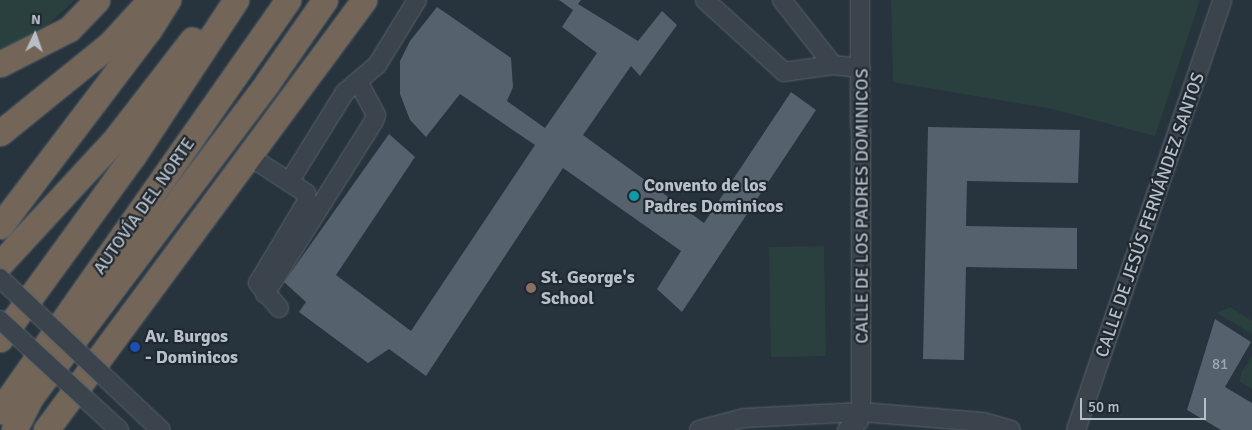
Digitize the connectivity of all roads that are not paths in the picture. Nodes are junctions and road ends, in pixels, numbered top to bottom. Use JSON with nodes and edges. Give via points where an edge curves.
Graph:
{"nodes":[{"id":1,"x":97,"y":0,"type":"edge"},
{"id":2,"x":150,"y":0,"type":"edge"},
{"id":3,"x":168,"y":0,"type":"edge"},
{"id":4,"x":218,"y":0,"type":"edge"},
{"id":5,"x":236,"y":0,"type":"edge"},
{"id":6,"x":288,"y":0,"type":"edge"},
{"id":7,"x":325,"y":0,"type":"edge"},
{"id":8,"x":364,"y":0,"type":"edge"},
{"id":9,"x":417,"y":0,"type":"edge"},
{"id":10,"x":705,"y":0,"type":"edge"},
{"id":11,"x":782,"y":0,"type":"edge"},
{"id":12,"x":860,"y":0,"type":"edge"},
{"id":13,"x":1222,"y":0,"type":"edge"},
{"id":14,"x":0,"y":64,"type":"edge"},
{"id":15,"x":317,"y":64,"type":"junction"},
{"id":16,"x":833,"y":66,"type":"junction"},
{"id":17,"x":860,"y":68,"type":"junction"},
{"id":18,"x":358,"y":82,"type":"junction"},
{"id":19,"x":0,"y":133,"type":"edge"},
{"id":20,"x":249,"y":156,"type":"junction"},
{"id":21,"x":289,"y":182,"type":"junction"},
{"id":22,"x":0,"y":226,"type":"edge"},
{"id":23,"x":0,"y":264,"type":"edge"},
{"id":24,"x":0,"y":278,"type":"edge"},
{"id":25,"x":265,"y":294,"type":"junction"},
{"id":26,"x":279,"y":308,"type":"dead end"},
{"id":27,"x":4,"y":331,"type":"edge"},
{"id":28,"x":0,"y":412,"type":"edge"},
{"id":29,"x":861,"y":412,"type":"junction"},
{"id":30,"x":15,"y":430,"type":"edge"},
{"id":31,"x":46,"y":430,"type":"edge"},
{"id":32,"x":119,"y":430,"type":"edge"},
{"id":33,"x":161,"y":430,"type":"edge"},
{"id":34,"x":699,"y":430,"type":"edge"},
{"id":35,"x":846,"y":430,"type":"edge"},
{"id":36,"x":1011,"y":430,"type":"edge"},
{"id":37,"x":1076,"y":430,"type":"edge"}],
"edges":[{"from":1,"to":14,"type":"highway","via":[[69,29]]},
{"from":2,"to":19,"type":"highway","via":[[111,43]]},
{"from":3,"to":22,"type":"highway","via":[[149,30]]},
{"from":4,"to":23,"type":"highway","via":[[192,40],[117,137]]},
{"from":5,"to":27,"type":"highway","via":[[133,156]]},
{"from":6,"to":28,"type":"highway","name":"AUTOVÍA DEL NORTE"},
{"from":7,"to":30,"type":"highway","via":[[267,83],[30,398]]},
{"from":8,"to":15,"type":"highway"},
{"from":9,"to":18,"type":"street","via":[[377,65]]},
{"from":10,"to":16,"type":"street","via":[[784,72]]},
{"from":11,"to":16,"type":"street"},
{"from":12,"to":17,"type":"street","name":"CALLE DE LOS PADRES DOMINICOS"},
{"from":13,"to":37,"type":"street","name":"CALLE DE JESÚS FERNÁNDEZ SANTOS"},
{"from":15,"to":20,"type":"highway"},
{"from":15,"to":30,"type":"highway","via":[[248,140],[40,403]]},
{"from":16,"to":17,"type":"street"},
{"from":17,"to":29,"type":"street","name":"CALLE DE LOS PADRES DOMINICOS"},
{"from":18,"to":21,"type":"street","via":[[345,92]]},
{"from":18,"to":25,"type":"street","via":[[376,115],[374,121]]},
{"from":20,"to":21,"type":"street"},
{"from":20,"to":31,"type":"highway"},
{"from":21,"to":25,"type":"street","via":[[306,193],[307,201],[259,279],[258,287]]},
{"from":24,"to":33,"type":"street","bridge":true},
{"from":25,"to":26,"type":"street"},
{"from":27,"to":32,"type":"street","bridge":true},
{"from":29,"to":34,"type":"street","via":[[744,418]]},
{"from":29,"to":35,"type":"street","via":[[858,422]]},
{"from":29,"to":36,"type":"street","via":[[983,422]]}]}
